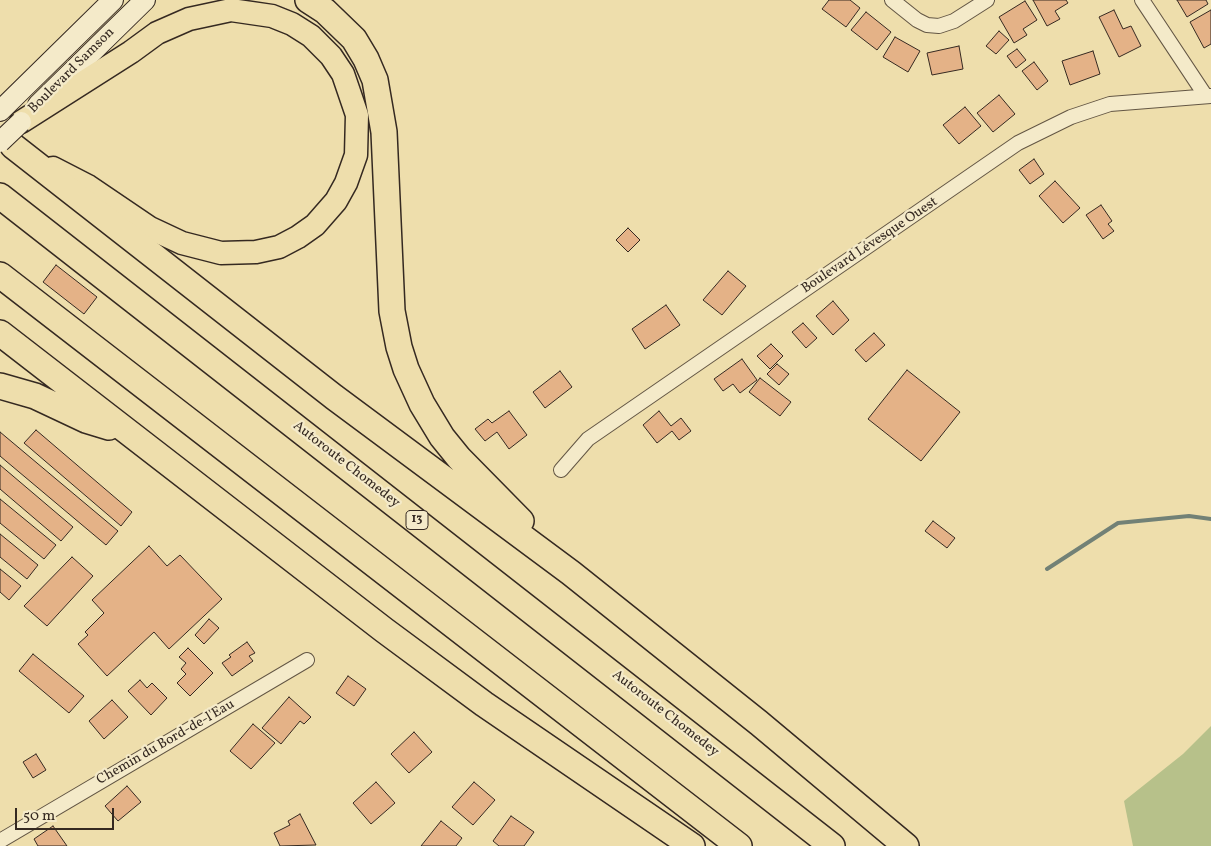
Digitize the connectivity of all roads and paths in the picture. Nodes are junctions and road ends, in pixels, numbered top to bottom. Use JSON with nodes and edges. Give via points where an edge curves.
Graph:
{"nodes":[{"id":1,"x":113,"y":0,"type":"edge"},
{"id":2,"x":145,"y":0,"type":"edge"},
{"id":3,"x":892,"y":0,"type":"edge"},
{"id":4,"x":987,"y":0,"type":"edge"},
{"id":5,"x":1142,"y":0,"type":"edge"},
{"id":6,"x":318,"y":4,"type":"edge"},
{"id":7,"x":1208,"y":95,"type":"edge"},
{"id":8,"x":0,"y":110,"type":"edge"},
{"id":9,"x":30,"y":115,"type":"junction"},
{"id":10,"x":4,"y":141,"type":"edge"},
{"id":11,"x":0,"y":196,"type":"edge"},
{"id":12,"x":0,"y":275,"type":"edge"},
{"id":13,"x":0,"y":333,"type":"edge"},
{"id":14,"x":0,"y":386,"type":"edge"},
{"id":15,"x":130,"y":434,"type":"junction"},
{"id":16,"x":561,"y":470,"type":"dead end"},
{"id":17,"x":571,"y":573,"type":"junction"},
{"id":18,"x":307,"y":660,"type":"dead end"},
{"id":19,"x":0,"y":841,"type":"edge"},
{"id":20,"x":692,"y":846,"type":"edge"},
{"id":21,"x":739,"y":846,"type":"edge"},
{"id":22,"x":832,"y":846,"type":"edge"},
{"id":23,"x":906,"y":846,"type":"edge"}],
"edges":[{"from":1,"to":8,"type":"street","name":"Boulevard Samson"},
{"from":2,"to":9,"type":"street","name":"Boulevard Samson"},
{"from":3,"to":4,"type":"street","via":[[917,20],[939,26],[954,21]]},
{"from":5,"to":7,"type":"street"},
{"from":6,"to":17,"type":"highway","via":[[361,49],[378,91],[384,132],[393,317],[402,358],[414,387],[434,426],[459,458]]},
{"from":7,"to":16,"type":"street","name":"Boulevard Lévesque Ouest","via":[[1110,104],[1071,117],[1018,143],[588,439]]},
{"from":9,"to":10,"type":"street","name":"Boulevard Samson","bridge":true},
{"from":9,"to":10,"type":"main road","via":[[168,27],[210,13],[252,11],[282,19],[302,29],[331,56],[343,74],[355,104],[358,126],[356,155],[342,192],[315,225],[279,247],[233,254],[195,248],[165,236],[88,186]]},
{"from":10,"to":17,"type":"highway","via":[[334,396]]},
{"from":11,"to":22,"type":"highway","name":"Autoroute Chomedey","number":"13"},
{"from":12,"to":21,"type":"highway"},
{"from":13,"to":15,"type":"highway"},
{"from":14,"to":15,"type":"highway","via":[[35,396],[86,420]]},
{"from":15,"to":20,"type":"highway","via":[[334,593],[484,704]]},
{"from":17,"to":23,"type":"highway"},
{"from":18,"to":19,"type":"street","name":"Chemin du Bord-de-l'Eau"}]}
